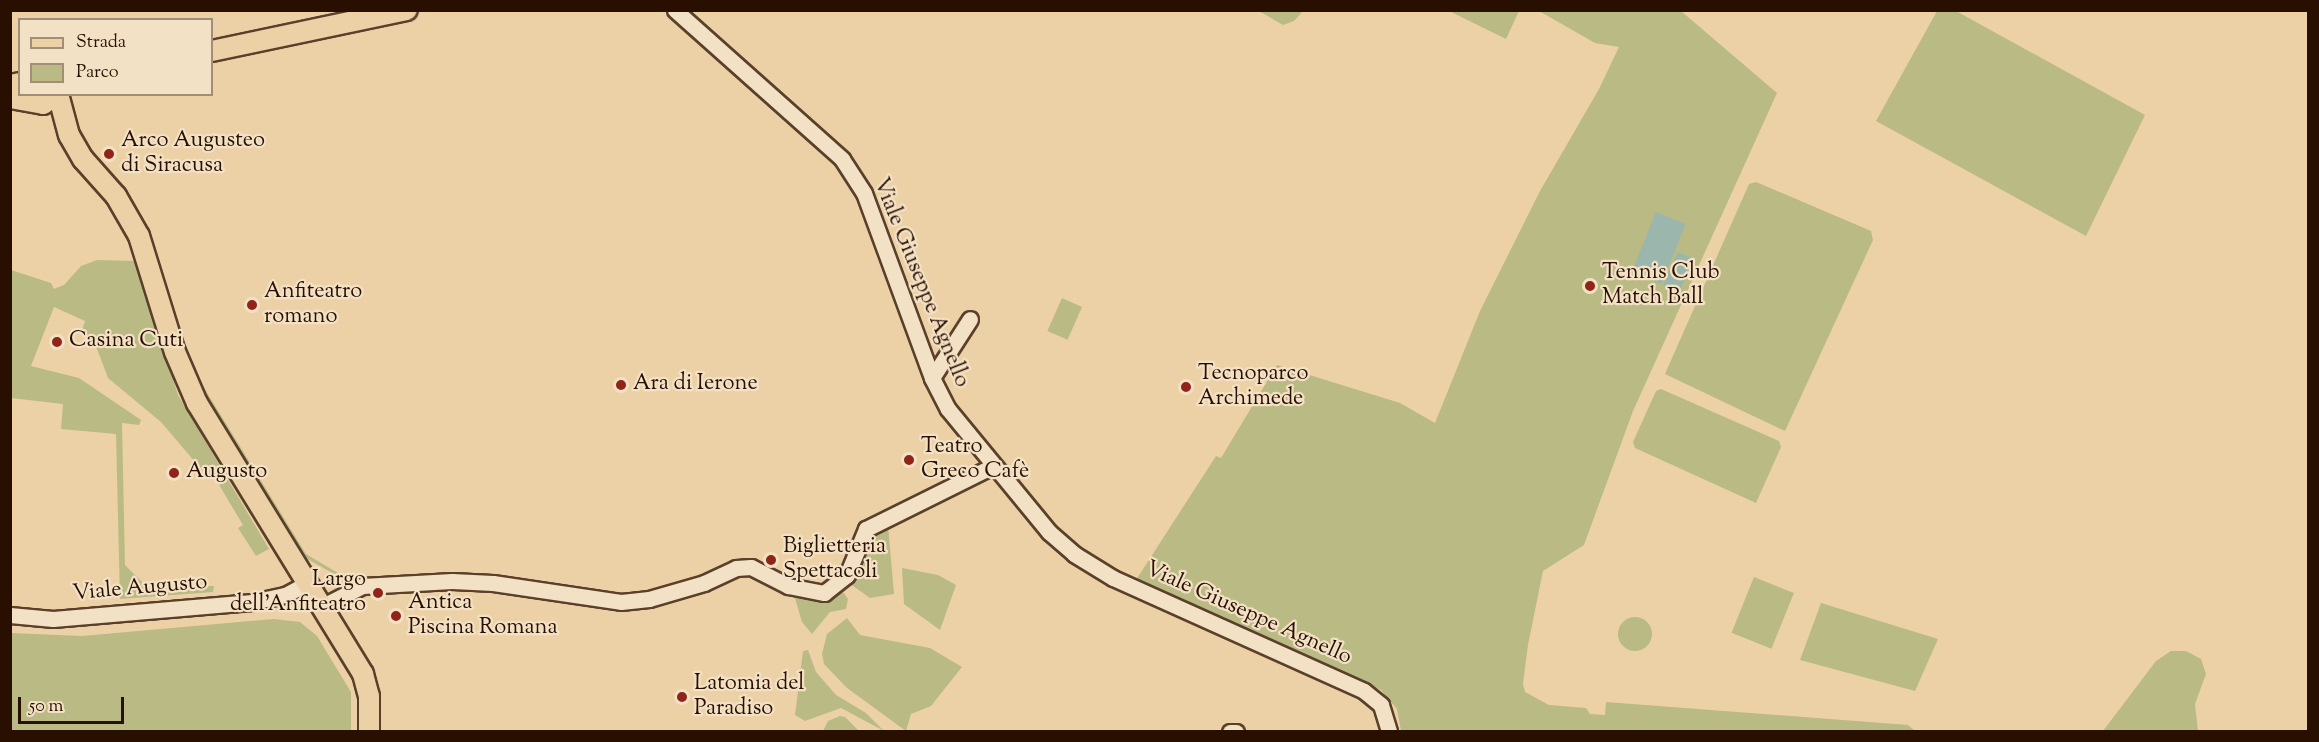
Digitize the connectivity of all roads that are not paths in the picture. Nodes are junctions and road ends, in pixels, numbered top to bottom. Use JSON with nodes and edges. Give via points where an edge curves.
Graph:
{"nodes":[{"id":1,"x":356,"y":10,"type":"edge"},
{"id":2,"x":407,"y":10,"type":"edge"},
{"id":3,"x":675,"y":10,"type":"edge"},
{"id":4,"x":213,"y":41,"type":"edge"},
{"id":5,"x":213,"y":51,"type":"edge"},
{"id":6,"x":10,"y":98,"type":"edge"},
{"id":7,"x":61,"y":99,"type":"edge"},
{"id":8,"x":970,"y":319,"type":"dead end"},
{"id":9,"x":932,"y":378,"type":"junction"},
{"id":10,"x":993,"y":466,"type":"junction"},
{"id":11,"x":308,"y":583,"type":"junction"},
{"id":12,"x":323,"y":606,"type":"junction"},
{"id":13,"x":10,"y":615,"type":"edge"},
{"id":14,"x":369,"y":732,"type":"edge"},
{"id":15,"x":1230,"y":732,"type":"edge"},
{"id":16,"x":1236,"y":732,"type":"edge"},
{"id":17,"x":1389,"y":732,"type":"edge"}],
"edges":[{"from":1,"to":4,"type":"main road"},
{"from":2,"to":5,"type":"main road"},
{"from":3,"to":9,"type":"street","name":"Viale Giuseppe Agnello","via":[[842,159],[864,193]]},
{"from":6,"to":7,"type":"main road","via":[[43,104]]},
{"from":7,"to":11,"type":"main road","via":[[64,126],[83,159],[116,196],[139,236],[175,352],[197,404]]},
{"from":8,"to":9,"type":"street"},
{"from":9,"to":10,"type":"street","name":"Viale Giuseppe Agnello","via":[[948,409]]},
{"from":10,"to":12,"type":"street","via":[[866,529],[847,575],[824,593],[788,586],[751,567],[736,567],[704,583],[649,599],[621,602],[493,583],[452,581],[362,586]]},
{"from":10,"to":17,"type":"street","name":"Viale Giuseppe Agnello","via":[[1049,532],[1088,564],[1364,691],[1385,711]]},
{"from":11,"to":12,"type":"main road"},
{"from":11,"to":13,"type":"street","name":"Viale Augusto","via":[[273,598],[53,619]]},
{"from":12,"to":14,"type":"main road","via":[[363,674],[369,696]]},
{"from":15,"to":16,"type":"street"}]}
